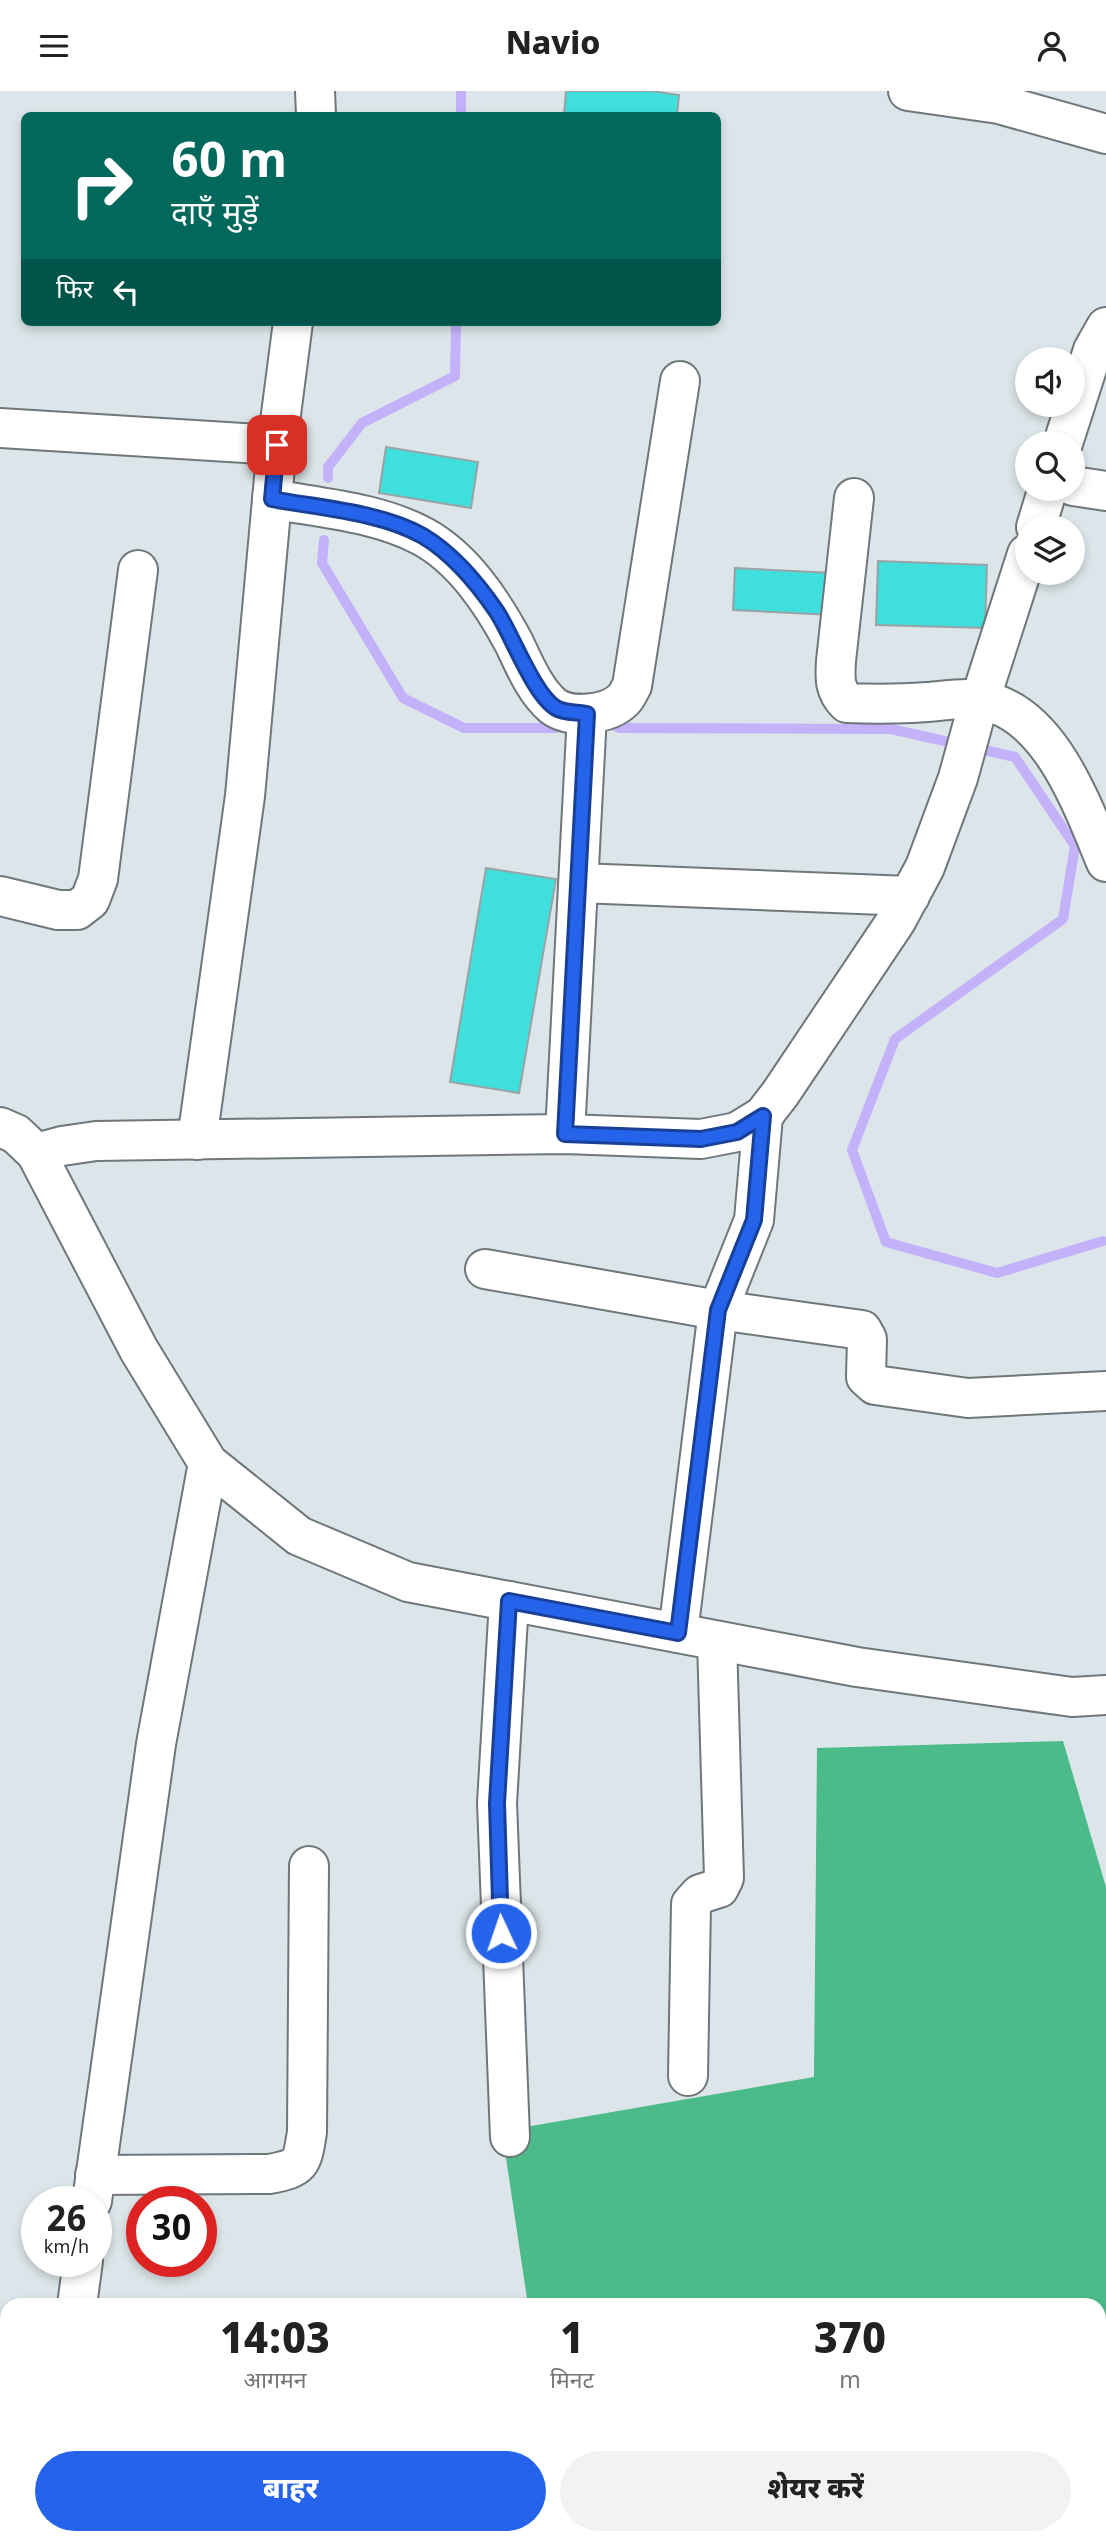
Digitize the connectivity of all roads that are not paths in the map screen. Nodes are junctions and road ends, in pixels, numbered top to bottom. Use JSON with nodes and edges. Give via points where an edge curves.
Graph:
{"nodes":[{"id":1,"x":315,"y":91,"type":"edge"},
{"id":2,"x":908,"y":91,"type":"edge"},
{"id":3,"x":316,"y":112,"type":"edge"},
{"id":4,"x":1106,"y":134,"type":"edge"},
{"id":5,"x":292,"y":326,"type":"edge"},
{"id":6,"x":1106,"y":327,"type":"edge"},
{"id":7,"x":680,"y":381,"type":"dead end"},
{"id":8,"x":0,"y":428,"type":"edge"},
{"id":9,"x":1067,"y":431,"type":"edge"},
{"id":10,"x":277,"y":445,"type":"junction"},
{"id":11,"x":1085,"y":488,"type":"edge"},
{"id":12,"x":1106,"y":491,"type":"edge"},
{"id":13,"x":854,"y":498,"type":"dead end"},
{"id":14,"x":272,"y":499,"type":"junction"},
{"id":15,"x":138,"y":570,"type":"dead end"},
{"id":16,"x":1017,"y":585,"type":"edge"},
{"id":17,"x":977,"y":708,"type":"junction"},
{"id":18,"x":587,"y":714,"type":"junction"},
{"id":19,"x":1106,"y":862,"type":"edge"},
{"id":20,"x":579,"y":883,"type":"junction"},
{"id":21,"x":0,"y":896,"type":"edge"},
{"id":22,"x":909,"y":896,"type":"junction"},
{"id":23,"x":763,"y":1116,"type":"junction"},
{"id":24,"x":0,"y":1127,"type":"edge"},
{"id":25,"x":565,"y":1134,"type":"junction"},
{"id":26,"x":197,"y":1140,"type":"junction"},
{"id":27,"x":36,"y":1153,"type":"junction"},
{"id":28,"x":485,"y":1269,"type":"dead end"},
{"id":29,"x":718,"y":1310,"type":"junction"},
{"id":30,"x":1106,"y":1391,"type":"edge"},
{"id":31,"x":208,"y":1462,"type":"junction"},
{"id":32,"x":509,"y":1601,"type":"junction"},
{"id":33,"x":678,"y":1633,"type":"junction"},
{"id":34,"x":717,"y":1641,"type":"junction"},
{"id":35,"x":1106,"y":1695,"type":"edge"},
{"id":36,"x":309,"y":1866,"type":"dead end"},
{"id":37,"x":688,"y":2076,"type":"dead end"},
{"id":38,"x":510,"y":2137,"type":"dead end"},
{"id":39,"x":93,"y":2186,"type":"edge"},
{"id":40,"x":112,"y":2186,"type":"edge"},
{"id":41,"x":81,"y":2277,"type":"edge"},
{"id":42,"x":78,"y":2298,"type":"edge"}],
"edges":[{"from":1,"to":3,"type":"street"},
{"from":2,"to":4,"type":"street","via":[[999,104]]},
{"from":5,"to":10,"type":"street"},
{"from":6,"to":9,"type":"street","via":[[1093,350]]},
{"from":7,"to":18,"type":"street","via":[[632,686],[610,709]]},
{"from":8,"to":10,"type":"street"},
{"from":10,"to":14,"type":"street"},
{"from":11,"to":12,"type":"street"},
{"from":13,"to":17,"type":"street","via":[[834,683],[839,695],[847,703]]},
{"from":14,"to":18,"type":"street","via":[[382,520],[422,536],[461,566],[498,613],[546,699],[556,708]]},
{"from":14,"to":26,"type":"street","via":[[245,796]]},
{"from":15,"to":21,"type":"street","via":[[98,879],[90,900],[77,910],[58,910]]},
{"from":16,"to":17,"type":"street"},
{"from":17,"to":19,"type":"street","via":[[1008,708],[1040,736],[1066,771]]},
{"from":17,"to":22,"type":"street","via":[[958,778],[925,867]]},
{"from":18,"to":20,"type":"street"},
{"from":20,"to":22,"type":"street"},
{"from":20,"to":25,"type":"street"},
{"from":22,"to":23,"type":"street"},
{"from":23,"to":25,"type":"street","via":[[737,1132],[701,1139]]},
{"from":23,"to":29,"type":"street","via":[[754,1220]]},
{"from":24,"to":27,"type":"street","via":[[16,1134]]},
{"from":25,"to":26,"type":"street"},
{"from":26,"to":27,"type":"street","via":[[96,1142]]},
{"from":27,"to":31,"type":"street","via":[[139,1350]]},
{"from":28,"to":29,"type":"street"},
{"from":29,"to":30,"type":"street","via":[[862,1330],[867,1339],[866,1377],[876,1385],[968,1398]]},
{"from":29,"to":33,"type":"street"},
{"from":31,"to":32,"type":"street","via":[[299,1536],[408,1582]]},
{"from":31,"to":39,"type":"street","via":[[156,1744]]},
{"from":32,"to":33,"type":"street"},
{"from":32,"to":38,"type":"street","via":[[497,1803]]},
{"from":33,"to":34,"type":"street"},
{"from":34,"to":35,"type":"street","via":[[857,1667],[1072,1697]]},
{"from":34,"to":37,"type":"street","via":[[724,1878],[719,1888],[700,1894],[691,1904]]},
{"from":36,"to":40,"type":"street","via":[[303,2158],[291,2170],[269,2174]]},
{"from":41,"to":42,"type":"street"}]}
